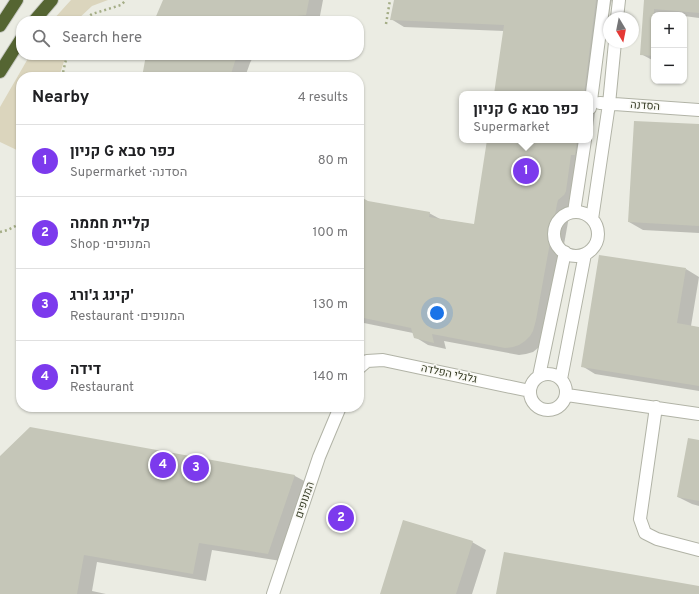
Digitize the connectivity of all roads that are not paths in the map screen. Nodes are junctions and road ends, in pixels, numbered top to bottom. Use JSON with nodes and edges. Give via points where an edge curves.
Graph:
{"nodes":[{"id":1,"x":17,"y":0,"type":"edge"},
{"id":2,"x":52,"y":0,"type":"edge"},
{"id":3,"x":604,"y":0,"type":"edge"},
{"id":4,"x":619,"y":0,"type":"edge"},
{"id":5,"x":618,"y":12,"type":"edge"},
{"id":6,"x":38,"y":16,"type":"edge"},
{"id":7,"x":0,"y":26,"type":"edge"},
{"id":8,"x":16,"y":47,"type":"edge"},
{"id":9,"x":614,"y":48,"type":"edge"},
{"id":10,"x":0,"y":72,"type":"edge"},
{"id":11,"x":592,"y":91,"type":"edge"},
{"id":12,"x":609,"y":104,"type":"junction"},
{"id":13,"x":593,"y":105,"type":"edge"},
{"id":14,"x":699,"y":110,"type":"edge"},
{"id":15,"x":585,"y":143,"type":"edge"},
{"id":16,"x":574,"y":212,"type":"junction"},
{"id":17,"x":592,"y":219,"type":"junction"},
{"id":18,"x":565,"y":252,"type":"junction"},
{"id":19,"x":585,"y":254,"type":"junction"},
{"id":20,"x":364,"y":364,"type":"edge"},
{"id":21,"x":539,"y":376,"type":"junction"},
{"id":22,"x":561,"y":379,"type":"junction"},
{"id":23,"x":530,"y":391,"type":"junction"},
{"id":24,"x":567,"y":395,"type":"junction"},
{"id":25,"x":656,"y":408,"type":"junction"},
{"id":26,"x":338,"y":412,"type":"edge"},
{"id":27,"x":699,"y":414,"type":"edge"},
{"id":28,"x":699,"y":550,"type":"edge"},
{"id":29,"x":273,"y":594,"type":"edge"}],
"edges":[{"from":1,"to":7,"type":"highway"},
{"from":2,"to":6,"type":"highway"},
{"from":3,"to":11,"type":"street"},
{"from":4,"to":5,"type":"street"},
{"from":8,"to":10,"type":"highway"},
{"from":9,"to":12,"type":"street"},
{"from":12,"to":13,"type":"street","name":"הסדנה"},
{"from":12,"to":14,"type":"street","name":"הסדנה"},
{"from":12,"to":17,"type":"street"},
{"from":15,"to":16,"type":"street"},
{"from":16,"to":17,"type":"street","via":[[580,212]]},
{"from":16,"to":18,"type":"street","via":[[562,217],[555,228],[556,242]]},
{"from":17,"to":19,"type":"street","via":[[596,225],[598,238],[595,245]]},
{"from":18,"to":19,"type":"street","via":[[571,255]]},
{"from":18,"to":21,"type":"street"},
{"from":19,"to":22,"type":"street"},
{"from":20,"to":23,"type":"street","name":"גלגלי הפלדה","via":[[384,360]]},
{"from":21,"to":22,"type":"street","via":[[551,374]]},
{"from":21,"to":23,"type":"street","via":[[534,380]]},
{"from":22,"to":24,"type":"street","via":[[565,383]]},
{"from":23,"to":24,"type":"street","via":[[533,403],[543,410],[550,411],[561,406]]},
{"from":24,"to":25,"type":"street"},
{"from":25,"to":27,"type":"street"},
{"from":25,"to":28,"type":"street","via":[[640,519],[645,533],[656,539]]},
{"from":26,"to":29,"type":"street","name":"המנופים"}]}
